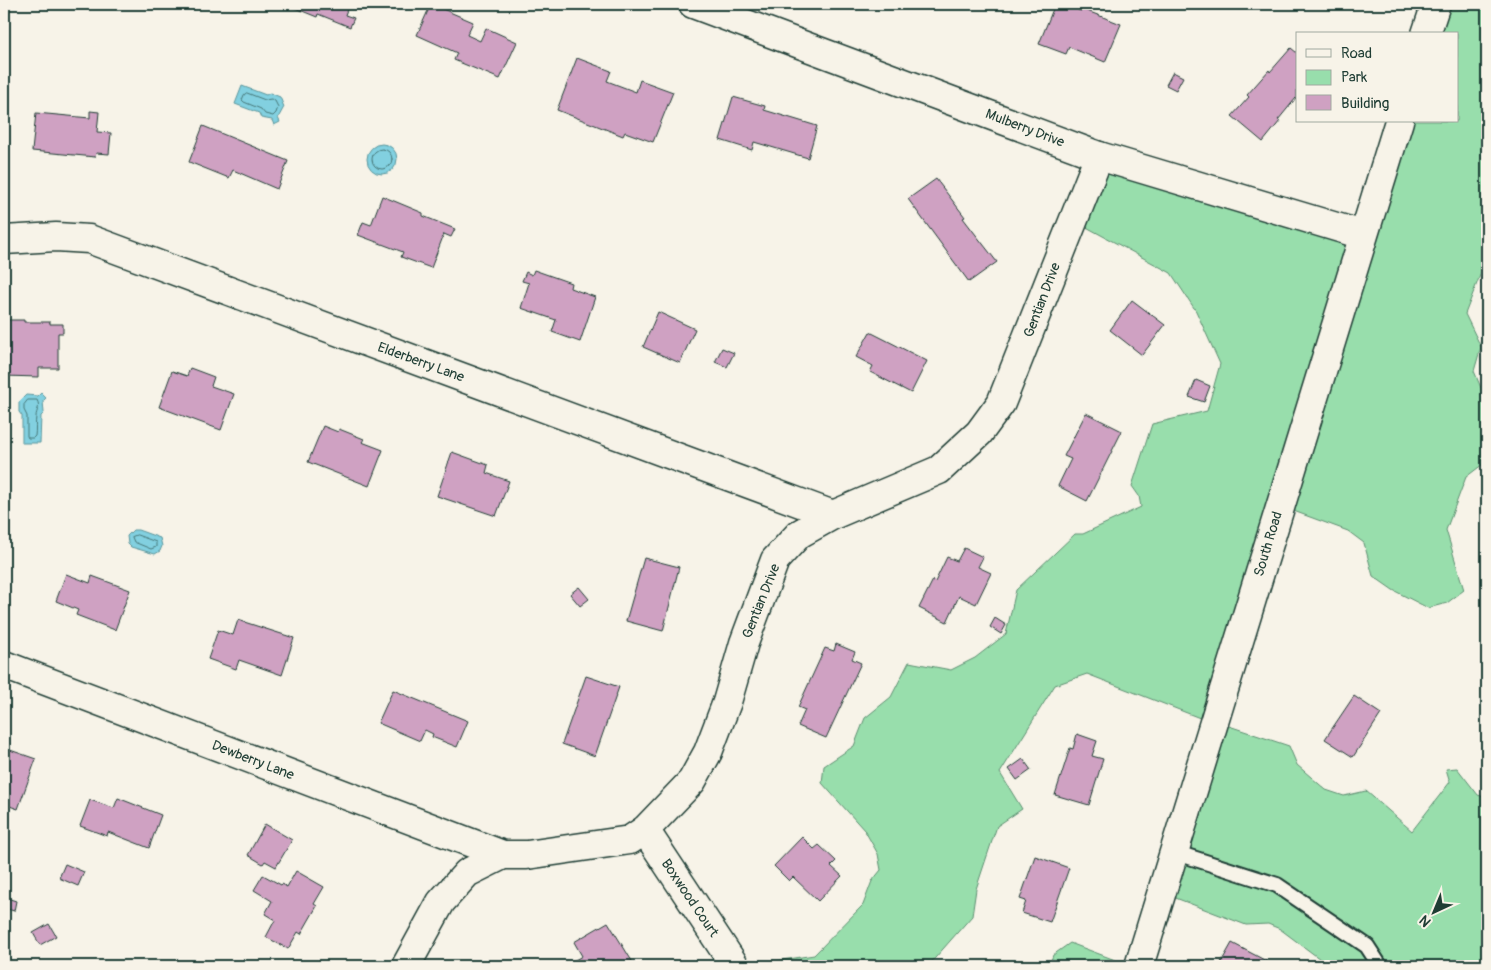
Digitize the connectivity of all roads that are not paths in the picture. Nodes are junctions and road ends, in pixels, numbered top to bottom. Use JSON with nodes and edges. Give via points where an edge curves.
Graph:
{"nodes":[{"id":1,"x":693,"y":4,"type":"edge"},
{"id":2,"x":1436,"y":4,"type":"edge"},
{"id":3,"x":1427,"y":32,"type":"edge"},
{"id":4,"x":1399,"y":122,"type":"edge"},
{"id":5,"x":1099,"y":156,"type":"junction"},
{"id":6,"x":1363,"y":235,"type":"junction"},
{"id":7,"x":4,"y":240,"type":"edge"},
{"id":8,"x":832,"y":515,"type":"junction"},
{"id":9,"x":4,"y":665,"type":"edge"},
{"id":10,"x":645,"y":830,"type":"junction"},
{"id":11,"x":1174,"y":852,"type":"junction"},
{"id":12,"x":503,"y":855,"type":"junction"},
{"id":13,"x":406,"y":966,"type":"edge"},
{"id":14,"x":736,"y":966,"type":"edge"},
{"id":15,"x":1139,"y":966,"type":"edge"},
{"id":16,"x":1380,"y":966,"type":"edge"}],
"edges":[{"from":1,"to":5,"type":"street","name":"Mulberry Drive"},
{"from":2,"to":3,"type":"street"},
{"from":4,"to":6,"type":"street","name":"South Road"},
{"from":5,"to":6,"type":"street","name":"Mulberry Drive"},
{"from":5,"to":8,"type":"street","name":"Gentian Drive","via":[[1001,402],[979,433],[939,470]]},
{"from":6,"to":11,"type":"street","name":"South Road"},
{"from":7,"to":8,"type":"street","name":"Elderberry Lane","via":[[89,239]]},
{"from":8,"to":10,"type":"street","name":"Gentian Drive","via":[[799,534],[775,560],[708,752],[692,780]]},
{"from":9,"to":12,"type":"street","name":"Dewberry Lane"},
{"from":10,"to":12,"type":"street","name":"Gentian Drive","via":[[630,840],[527,855]]},
{"from":10,"to":14,"type":"street","name":"Boxwood Court"},
{"from":11,"to":15,"type":"street","name":"South Road"},
{"from":11,"to":16,"type":"lane","via":[[1277,884],[1367,946]]},
{"from":12,"to":13,"type":"street","name":"Gentian Drive","via":[[467,873],[441,902]]}]}
